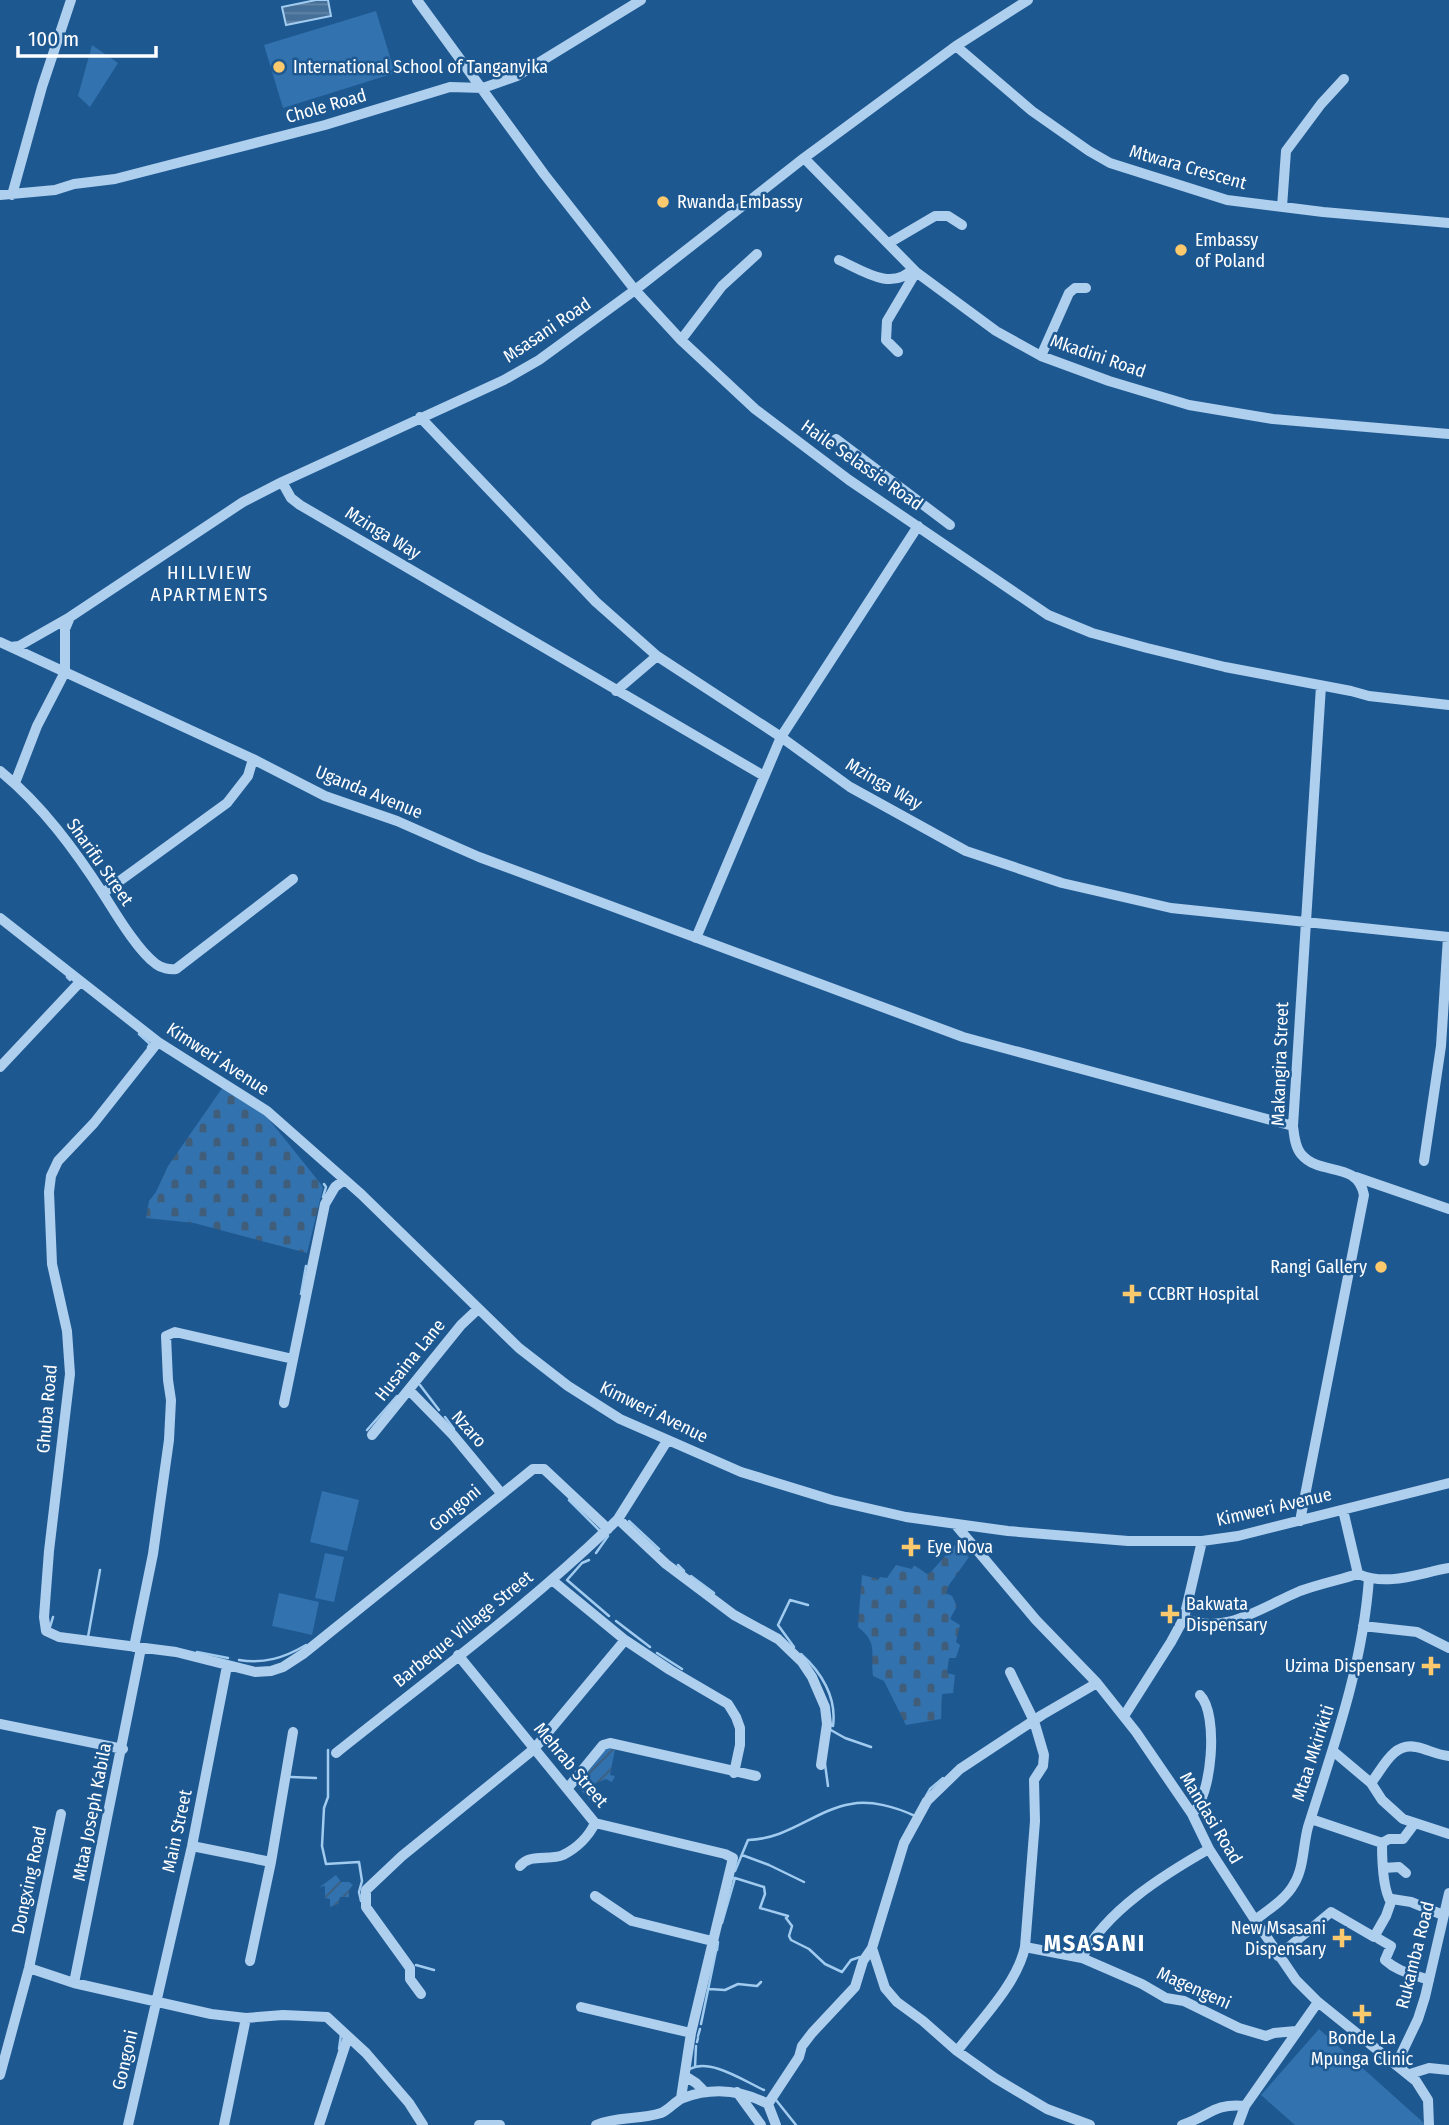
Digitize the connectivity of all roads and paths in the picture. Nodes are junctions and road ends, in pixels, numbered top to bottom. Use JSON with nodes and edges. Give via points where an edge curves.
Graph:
{"nodes":[{"id":1,"x":71,"y":0,"type":"edge"},
{"id":2,"x":417,"y":0,"type":"edge"},
{"id":3,"x":641,"y":0,"type":"edge"},
{"id":4,"x":1028,"y":0,"type":"edge"},
{"id":5,"x":956,"y":47,"type":"junction"},
{"id":6,"x":1344,"y":79,"type":"dead end"},
{"id":7,"x":483,"y":88,"type":"junction"},
{"id":8,"x":804,"y":158,"type":"junction"},
{"id":9,"x":0,"y":195,"type":"edge"},
{"id":10,"x":12,"y":195,"type":"junction"},
{"id":11,"x":1282,"y":208,"type":"junction"},
{"id":12,"x":1449,"y":223,"type":"edge"},
{"id":13,"x":962,"y":225,"type":"dead end"},
{"id":14,"x":889,"y":243,"type":"junction"},
{"id":15,"x":757,"y":254,"type":"dead end"},
{"id":16,"x":839,"y":260,"type":"dead end"},
{"id":17,"x":915,"y":271,"type":"junction"},
{"id":18,"x":1086,"y":288,"type":"dead end"},
{"id":19,"x":635,"y":290,"type":"junction"},
{"id":20,"x":681,"y":340,"type":"junction"},
{"id":21,"x":898,"y":352,"type":"dead end"},
{"id":22,"x":1041,"y":356,"type":"junction"},
{"id":23,"x":421,"y":418,"type":"junction"},
{"id":24,"x":1449,"y":434,"type":"edge"},
{"id":25,"x":836,"y":439,"type":"dead end"},
{"id":26,"x":282,"y":482,"type":"junction"},
{"id":27,"x":950,"y":525,"type":"dead end"},
{"id":28,"x":918,"y":526,"type":"junction"},
{"id":29,"x":70,"y":617,"type":"junction"},
{"id":30,"x":6,"y":644,"type":"edge"},
{"id":31,"x":657,"y":656,"type":"junction"},
{"id":32,"x":65,"y":672,"type":"junction"},
{"id":33,"x":1321,"y":686,"type":"junction"},
{"id":34,"x":616,"y":691,"type":"junction"},
{"id":35,"x":1449,"y":705,"type":"edge"},
{"id":36,"x":781,"y":737,"type":"junction"},
{"id":37,"x":253,"y":759,"type":"junction"},
{"id":38,"x":0,"y":771,"type":"edge"},
{"id":39,"x":764,"y":776,"type":"junction"},
{"id":40,"x":15,"y":783,"type":"junction"},
{"id":41,"x":293,"y":880,"type":"dead end"},
{"id":42,"x":103,"y":893,"type":"junction"},
{"id":43,"x":0,"y":918,"type":"edge"},
{"id":44,"x":1305,"y":923,"type":"junction"},
{"id":45,"x":1449,"y":937,"type":"edge"},
{"id":46,"x":696,"y":938,"type":"junction"},
{"id":47,"x":80,"y":982,"type":"junction"},
{"id":48,"x":158,"y":1042,"type":"junction"},
{"id":49,"x":0,"y":1046,"type":"edge"},
{"id":50,"x":11,"y":1056,"type":"junction"},
{"id":51,"x":0,"y":1067,"type":"edge"},
{"id":52,"x":1293,"y":1126,"type":"junction"},
{"id":53,"x":1424,"y":1161,"type":"dead end"},
{"id":54,"x":1356,"y":1177,"type":"junction"},
{"id":55,"x":344,"y":1180,"type":"junction"},
{"id":56,"x":1449,"y":1209,"type":"edge"},
{"id":57,"x":478,"y":1309,"type":"junction"},
{"id":58,"x":293,"y":1359,"type":"junction"},
{"id":59,"x":409,"y":1390,"type":"junction"},
{"id":60,"x":284,"y":1403,"type":"dead end"},
{"id":61,"x":372,"y":1435,"type":"dead end"},
{"id":62,"x":667,"y":1441,"type":"junction"},
{"id":63,"x":1449,"y":1483,"type":"edge"},
{"id":64,"x":501,"y":1493,"type":"junction"},
{"id":65,"x":1343,"y":1510,"type":"junction"},
{"id":66,"x":618,"y":1519,"type":"junction"},
{"id":67,"x":1300,"y":1521,"type":"junction"},
{"id":68,"x":956,"y":1524,"type":"junction"},
{"id":69,"x":608,"y":1529,"type":"junction"},
{"id":70,"x":1202,"y":1541,"type":"junction"},
{"id":71,"x":1449,"y":1568,"type":"edge"},
{"id":72,"x":1358,"y":1574,"type":"junction"},
{"id":73,"x":1369,"y":1578,"type":"junction"},
{"id":74,"x":552,"y":1580,"type":"junction"},
{"id":75,"x":1184,"y":1618,"type":"junction"},
{"id":76,"x":1363,"y":1626,"type":"junction"},
{"id":77,"x":625,"y":1640,"type":"junction"},
{"id":78,"x":138,"y":1647,"type":"junction"},
{"id":79,"x":1449,"y":1648,"type":"edge"},
{"id":80,"x":458,"y":1655,"type":"junction"},
{"id":81,"x":227,"y":1666,"type":"junction"},
{"id":82,"x":1010,"y":1672,"type":"dead end"},
{"id":83,"x":1097,"y":1683,"type":"junction"},
{"id":84,"x":1200,"y":1695,"type":"dead end"},
{"id":85,"x":1124,"y":1716,"type":"junction"},
{"id":86,"x":1034,"y":1721,"type":"junction"},
{"id":87,"x":0,"y":1724,"type":"edge"},
{"id":88,"x":293,"y":1732,"type":"dead end"},
{"id":89,"x":122,"y":1749,"type":"junction"},
{"id":90,"x":534,"y":1749,"type":"junction"},
{"id":91,"x":1334,"y":1751,"type":"junction"},
{"id":92,"x":336,"y":1753,"type":"dead end"},
{"id":93,"x":1449,"y":1756,"type":"edge"},
{"id":94,"x":821,"y":1765,"type":"dead end"},
{"id":95,"x":734,"y":1773,"type":"junction"},
{"id":96,"x":756,"y":1776,"type":"dead end"},
{"id":97,"x":1371,"y":1783,"type":"junction"},
{"id":98,"x":567,"y":1789,"type":"junction"},
{"id":99,"x":61,"y":1814,"type":"dead end"},
{"id":100,"x":1192,"y":1814,"type":"junction"},
{"id":101,"x":1311,"y":1819,"type":"junction"},
{"id":102,"x":595,"y":1823,"type":"junction"},
{"id":103,"x":1415,"y":1823,"type":"junction"},
{"id":104,"x":1449,"y":1834,"type":"edge"},
{"id":105,"x":1382,"y":1843,"type":"junction"},
{"id":106,"x":192,"y":1846,"type":"junction"},
{"id":107,"x":1209,"y":1849,"type":"junction"},
{"id":108,"x":271,"y":1862,"type":"junction"},
{"id":109,"x":520,"y":1866,"type":"dead end"},
{"id":110,"x":1383,"y":1868,"type":"junction"},
{"id":111,"x":1406,"y":1873,"type":"dead end"},
{"id":112,"x":1449,"y":1893,"type":"edge"},
{"id":113,"x":595,"y":1896,"type":"dead end"},
{"id":114,"x":1391,"y":1902,"type":"junction"},
{"id":115,"x":1443,"y":1915,"type":"junction"},
{"id":116,"x":1255,"y":1920,"type":"junction"},
{"id":117,"x":1378,"y":1939,"type":"dead end"},
{"id":118,"x":712,"y":1941,"type":"junction"},
{"id":119,"x":1025,"y":1947,"type":"junction"},
{"id":120,"x":872,"y":1948,"type":"junction"},
{"id":121,"x":1278,"y":1956,"type":"junction"},
{"id":122,"x":1082,"y":1958,"type":"junction"},
{"id":123,"x":250,"y":1961,"type":"dead end"},
{"id":124,"x":29,"y":1968,"type":"junction"},
{"id":125,"x":1429,"y":1980,"type":"junction"},
{"id":126,"x":74,"y":1983,"type":"junction"},
{"id":127,"x":421,"y":1994,"type":"dead end"},
{"id":128,"x":1318,"y":2002,"type":"junction"},
{"id":129,"x":155,"y":2003,"type":"junction"},
{"id":130,"x":581,"y":2007,"type":"dead end"},
{"id":131,"x":246,"y":2018,"type":"junction"},
{"id":132,"x":1296,"y":2031,"type":"junction"},
{"id":133,"x":691,"y":2033,"type":"junction"},
{"id":134,"x":348,"y":2037,"type":"junction"},
{"id":135,"x":957,"y":2051,"type":"junction"},
{"id":136,"x":1396,"y":2065,"type":"junction"},
{"id":137,"x":1449,"y":2070,"type":"edge"},
{"id":138,"x":0,"y":2074,"type":"edge"},
{"id":139,"x":1410,"y":2074,"type":"junction"},
{"id":140,"x":685,"y":2076,"type":"junction"},
{"id":141,"x":705,"y":2092,"type":"junction"},
{"id":142,"x":737,"y":2092,"type":"junction"},
{"id":143,"x":681,"y":2098,"type":"junction"},
{"id":144,"x":768,"y":2104,"type":"junction"},
{"id":145,"x":1245,"y":2106,"type":"junction"},
{"id":146,"x":128,"y":2125,"type":"edge"},
{"id":147,"x":224,"y":2125,"type":"edge"},
{"id":148,"x":319,"y":2125,"type":"edge"},
{"id":149,"x":423,"y":2125,"type":"edge"},
{"id":150,"x":479,"y":2125,"type":"edge"},
{"id":151,"x":500,"y":2125,"type":"edge"},
{"id":152,"x":596,"y":2125,"type":"edge"},
{"id":153,"x":761,"y":2125,"type":"edge"},
{"id":154,"x":776,"y":2125,"type":"edge"},
{"id":155,"x":1090,"y":2125,"type":"edge"},
{"id":156,"x":1182,"y":2125,"type":"edge"},
{"id":157,"x":1238,"y":2125,"type":"edge"},
{"id":158,"x":1429,"y":2125,"type":"edge"}],
"edges":[{"from":1,"to":10,"type":"street"},
{"from":2,"to":7,"type":"street","name":"Haile Selassie Road"},
{"from":3,"to":7,"type":"street","name":"Chole Road","via":[[517,76]]},
{"from":4,"to":5,"type":"street","name":"Msasani Road"},
{"from":5,"to":8,"type":"street","name":"Msasani Road"},
{"from":5,"to":11,"type":"street","name":"Mtwara Crescent","via":[[1032,111],[1110,163],[1227,200]]},
{"from":6,"to":11,"type":"street","via":[[1286,151]]},
{"from":7,"to":10,"type":"street","name":"Chole Road","via":[[450,87],[184,163]]},
{"from":7,"to":19,"type":"street","name":"Haile Selassie Road"},
{"from":8,"to":14,"type":"street","name":"Mkadini Road"},
{"from":8,"to":19,"type":"street","name":"Msasani Road"},
{"from":9,"to":10,"type":"street","name":"Chole Road"},
{"from":11,"to":12,"type":"street","name":"Mtwara Crescent"},
{"from":13,"to":14,"type":"street","via":[[948,216],[935,216]]},
{"from":14,"to":17,"type":"street","name":"Mkadini Road"},
{"from":15,"to":20,"type":"street","via":[[722,286]]},
{"from":16,"to":17,"type":"street","via":[[886,280]]},
{"from":17,"to":21,"type":"street","via":[[887,321],[888,344]]},
{"from":17,"to":22,"type":"street","name":"Mkadini Road","via":[[996,331]]},
{"from":18,"to":22,"type":"street","via":[[1069,293]]},
{"from":19,"to":20,"type":"street","name":"Haile Selassie Road"},
{"from":19,"to":23,"type":"street","name":"Msasani Road","via":[[522,371]]},
{"from":20,"to":28,"type":"street","name":"Haile Selassie Road","via":[[755,409]]},
{"from":22,"to":24,"type":"street","name":"Mkadini Road","via":[[1189,405],[1273,419]]},
{"from":23,"to":26,"type":"street","name":"Msasani Road"},
{"from":23,"to":31,"type":"street","name":"Mzinga Way","via":[[596,602]]},
{"from":25,"to":27,"type":"street"},
{"from":26,"to":29,"type":"street","name":"Msasani Road","via":[[243,502]]},
{"from":26,"to":34,"type":"street","name":"Mzinga Way","via":[[300,505]]},
{"from":28,"to":33,"type":"street","name":"Haile Selassie Road","via":[[1048,615],[1092,633]]},
{"from":28,"to":36,"type":"street"},
{"from":29,"to":30,"type":"street","name":"Msasani Road","via":[[19,646]]},
{"from":29,"to":32,"type":"street","via":[[65,629]]},
{"from":30,"to":32,"type":"street","name":"Uganda Avenue"},
{"from":31,"to":34,"type":"street"},
{"from":31,"to":36,"type":"street","name":"Mzinga Way"},
{"from":32,"to":37,"type":"street","name":"Uganda Avenue"},
{"from":32,"to":40,"type":"street"},
{"from":33,"to":35,"type":"street","name":"Haile Selassie Road"},
{"from":33,"to":44,"type":"street","name":"Makangira Street"},
{"from":34,"to":39,"type":"street","name":"Mzinga Way"},
{"from":36,"to":39,"type":"street"},
{"from":36,"to":44,"type":"street","name":"Mzinga Way","via":[[850,788],[966,851],[1062,883],[1171,908]]},
{"from":37,"to":42,"type":"street","via":[[248,776],[227,803]]},
{"from":37,"to":46,"type":"street","name":"Uganda Avenue","via":[[325,796]]},
{"from":38,"to":40,"type":"street","name":"Sharifu Street"},
{"from":39,"to":46,"type":"street"},
{"from":40,"to":42,"type":"street","name":"Sharifu Street","via":[[58,830]]},
{"from":41,"to":42,"type":"street","name":"Sharifu Street","via":[[171,970],[156,964]]},
{"from":43,"to":47,"type":"street","name":"Kimweri Avenue"},
{"from":44,"to":45,"type":"street","name":"Mzinga Way"},
{"from":44,"to":52,"type":"street","name":"Makangira Street"},
{"from":45,"to":53,"type":"street","via":[[1441,1046]]},
{"from":46,"to":52,"type":"street","name":"Uganda Avenue","via":[[963,1037]]},
{"from":47,"to":48,"type":"street","name":"Kimweri Avenue"},
{"from":47,"to":50,"type":"street"},
{"from":48,"to":55,"type":"street","name":"Kimweri Avenue","via":[[267,1111]]},
{"from":48,"to":78,"type":"street","name":"Ghuba Road","via":[[58,1161],[49,1192],[52,1264],[70,1374],[44,1626],[48,1634],[60,1637]]},
{"from":49,"to":50,"type":"street"},
{"from":50,"to":51,"type":"street"},
{"from":52,"to":54,"type":"street","name":"Makangira Street","via":[[1301,1154],[1315,1164]]},
{"from":54,"to":56,"type":"street"},
{"from":54,"to":67,"type":"street","via":[[1362,1185],[1363,1209]]},
{"from":55,"to":57,"type":"street","name":"Kimweri Avenue"},
{"from":55,"to":58,"type":"street","via":[[324,1204]]},
{"from":57,"to":59,"type":"street","name":"Husaina Lane"},
{"from":57,"to":62,"type":"street","name":"Kimweri Avenue","via":[[568,1386],[620,1419]]},
{"from":58,"to":60,"type":"street"},
{"from":58,"to":78,"type":"street","name":"Mtaa Joseph Kabila","via":[[175,1332],[166,1336],[172,1400],[169,1440]]},
{"from":59,"to":61,"type":"street","name":"Husaina Lane"},
{"from":59,"to":64,"type":"street","name":"Nzaro"},
{"from":62,"to":66,"type":"street"},
{"from":62,"to":68,"type":"street","name":"Kimweri Avenue","via":[[741,1472],[832,1500]]},
{"from":63,"to":65,"type":"street","name":"Kimweri Avenue"},
{"from":64,"to":69,"type":"street","name":"Gongoni","via":[[541,1467]]},
{"from":64,"to":81,"type":"street","name":"Gongoni","via":[[293,1660],[271,1671]]},
{"from":65,"to":67,"type":"street","name":"Kimweri Avenue"},
{"from":65,"to":72,"type":"street"},
{"from":66,"to":69,"type":"street"},
{"from":66,"to":94,"type":"street","via":[[666,1564],[734,1615],[778,1639],[802,1662],[825,1707]]},
{"from":67,"to":70,"type":"street","name":"Kimweri Avenue"},
{"from":68,"to":70,"type":"street","name":"Kimweri Avenue","via":[[1128,1541]]},
{"from":68,"to":83,"type":"street","name":"Mandasi Road","via":[[1036,1620]]},
{"from":69,"to":74,"type":"street","name":"Barbeque Village Street"},
{"from":70,"to":75,"type":"street"},
{"from":71,"to":73,"type":"street","via":[[1395,1580]]},
{"from":72,"to":73,"type":"street"},
{"from":72,"to":75,"type":"street","via":[[1230,1621],[1203,1624]]},
{"from":73,"to":76,"type":"street","name":"Mtaa Mkirikiti"},
{"from":74,"to":77,"type":"street"},
{"from":74,"to":80,"type":"street","name":"Barbeque Village Street"},
{"from":75,"to":85,"type":"street"},
{"from":76,"to":79,"type":"street","via":[[1417,1632]]},
{"from":76,"to":91,"type":"street","name":"Mtaa Mkirikiti"},
{"from":77,"to":90,"type":"street"},
{"from":77,"to":95,"type":"street","via":[[728,1704],[740,1728]]},
{"from":78,"to":81,"type":"street","name":"Ghuba Road"},
{"from":78,"to":89,"type":"street","name":"Mtaa Joseph Kabila"},
{"from":80,"to":90,"type":"street","name":"Mehrab Street"},
{"from":80,"to":92,"type":"street","name":"Barbeque Village Street"},
{"from":81,"to":106,"type":"street","name":"Main Street"},
{"from":82,"to":86,"type":"street"},
{"from":83,"to":85,"type":"street","name":"Mandasi Road"},
{"from":83,"to":86,"type":"street"},
{"from":84,"to":100,"type":"street","via":[[1208,1706],[1212,1755],[1200,1807]]},
{"from":85,"to":100,"type":"street","name":"Mandasi Road"},
{"from":86,"to":119,"type":"street","via":[[1044,1755],[1034,1780]]},
{"from":86,"to":120,"type":"street","via":[[960,1769],[927,1801],[904,1843]]},
{"from":87,"to":89,"type":"street"},
{"from":88,"to":108,"type":"street"},
{"from":89,"to":126,"type":"street","name":"Mtaa Joseph Kabila"},
{"from":90,"to":98,"type":"street","name":"Mehrab Street"},
{"from":90,"to":127,"type":"street","via":[[366,1890],[366,1907],[410,1968],[410,1979]]},
{"from":91,"to":97,"type":"street"},
{"from":91,"to":101,"type":"street","name":"Mtaa Mkirikiti"},
{"from":93,"to":97,"type":"street","via":[[1416,1747],[1400,1748]]},
{"from":95,"to":96,"type":"street"},
{"from":95,"to":98,"type":"street","via":[[606,1743]]},
{"from":97,"to":103,"type":"street","via":[[1382,1800]]},
{"from":98,"to":102,"type":"street","name":"Mehrab Street"},
{"from":99,"to":124,"type":"street","name":"Dongxing Road"},
{"from":100,"to":107,"type":"street","name":"Mandasi Road"},
{"from":101,"to":105,"type":"street"},
{"from":101,"to":116,"type":"street","name":"Mtaa Mkirikiti","via":[[1294,1885]]},
{"from":102,"to":109,"type":"street","via":[[589,1836],[562,1855],[526,1860]]},
{"from":102,"to":118,"type":"street","name":"Mehrab Street","via":[[725,1854],[734,1861]]},
{"from":103,"to":104,"type":"street"},
{"from":103,"to":105,"type":"street","via":[[1403,1839]]},
{"from":105,"to":110,"type":"street"},
{"from":106,"to":108,"type":"street"},
{"from":106,"to":129,"type":"street","name":"Main Street"},
{"from":107,"to":116,"type":"street","name":"Mandasi Road"},
{"from":107,"to":122,"type":"street","via":[[1127,1906],[1104,1926]]},
{"from":108,"to":123,"type":"street"},
{"from":110,"to":111,"type":"street","via":[[1399,1867]]},
{"from":110,"to":114,"type":"street"},
{"from":112,"to":115,"type":"street","name":"Rukamba Road"},
{"from":113,"to":118,"type":"street","via":[[632,1920]]},
{"from":114,"to":115,"type":"street","via":[[1402,1900]]},
{"from":114,"to":121,"type":"street","via":[[1374,1937],[1331,1912]]},
{"from":115,"to":125,"type":"street","name":"Rukamba Road"},
{"from":116,"to":121,"type":"street","name":"Mandasi Road"},
{"from":117,"to":125,"type":"street","via":[[1391,1946],[1387,1962]]},
{"from":118,"to":133,"type":"street"},
{"from":119,"to":122,"type":"street","name":"Magengeni"},
{"from":119,"to":135,"type":"street","via":[[1010,1980]]},
{"from":120,"to":135,"type":"street","via":[[885,1988]]},
{"from":120,"to":144,"type":"street","via":[[855,1987],[811,2033]]},
{"from":121,"to":128,"type":"street","name":"Mandasi Road"},
{"from":122,"to":132,"type":"street","name":"Magengeni","via":[[1239,2028],[1266,2036]]},
{"from":124,"to":126,"type":"street"},
{"from":124,"to":138,"type":"street","name":"Dongxing Road"},
{"from":125,"to":136,"type":"street","name":"Rukamba Road","via":[[1418,2019]]},
{"from":126,"to":129,"type":"street"},
{"from":128,"to":132,"type":"street"},
{"from":128,"to":136,"type":"street","name":"Mandasi Road"},
{"from":129,"to":131,"type":"street"},
{"from":129,"to":146,"type":"street","name":"Gongoni"},
{"from":130,"to":133,"type":"street"},
{"from":131,"to":134,"type":"street","via":[[327,2017]]},
{"from":131,"to":147,"type":"street"},
{"from":132,"to":145,"type":"street"},
{"from":133,"to":140,"type":"street"},
{"from":134,"to":148,"type":"street"},
{"from":134,"to":149,"type":"street","via":[[410,2103]]},
{"from":135,"to":155,"type":"street","via":[[1033,2102]]},
{"from":136,"to":139,"type":"street","name":"Mandasi Road"},
{"from":137,"to":139,"type":"street","via":[[1429,2068]]},
{"from":139,"to":158,"type":"street","name":"Mandasi Road","via":[[1428,2100]]},
{"from":140,"to":141,"type":"street"},
{"from":140,"to":143,"type":"street"},
{"from":141,"to":142,"type":"street"},
{"from":141,"to":143,"type":"street"},
{"from":142,"to":144,"type":"street"},
{"from":142,"to":153,"type":"street"},
{"from":143,"to":152,"type":"street","via":[[662,2112]]},
{"from":144,"to":154,"type":"street"},
{"from":145,"to":156,"type":"street","via":[[1227,2104]]},
{"from":145,"to":157,"type":"street"},
{"from":150,"to":151,"type":"street"}]}
